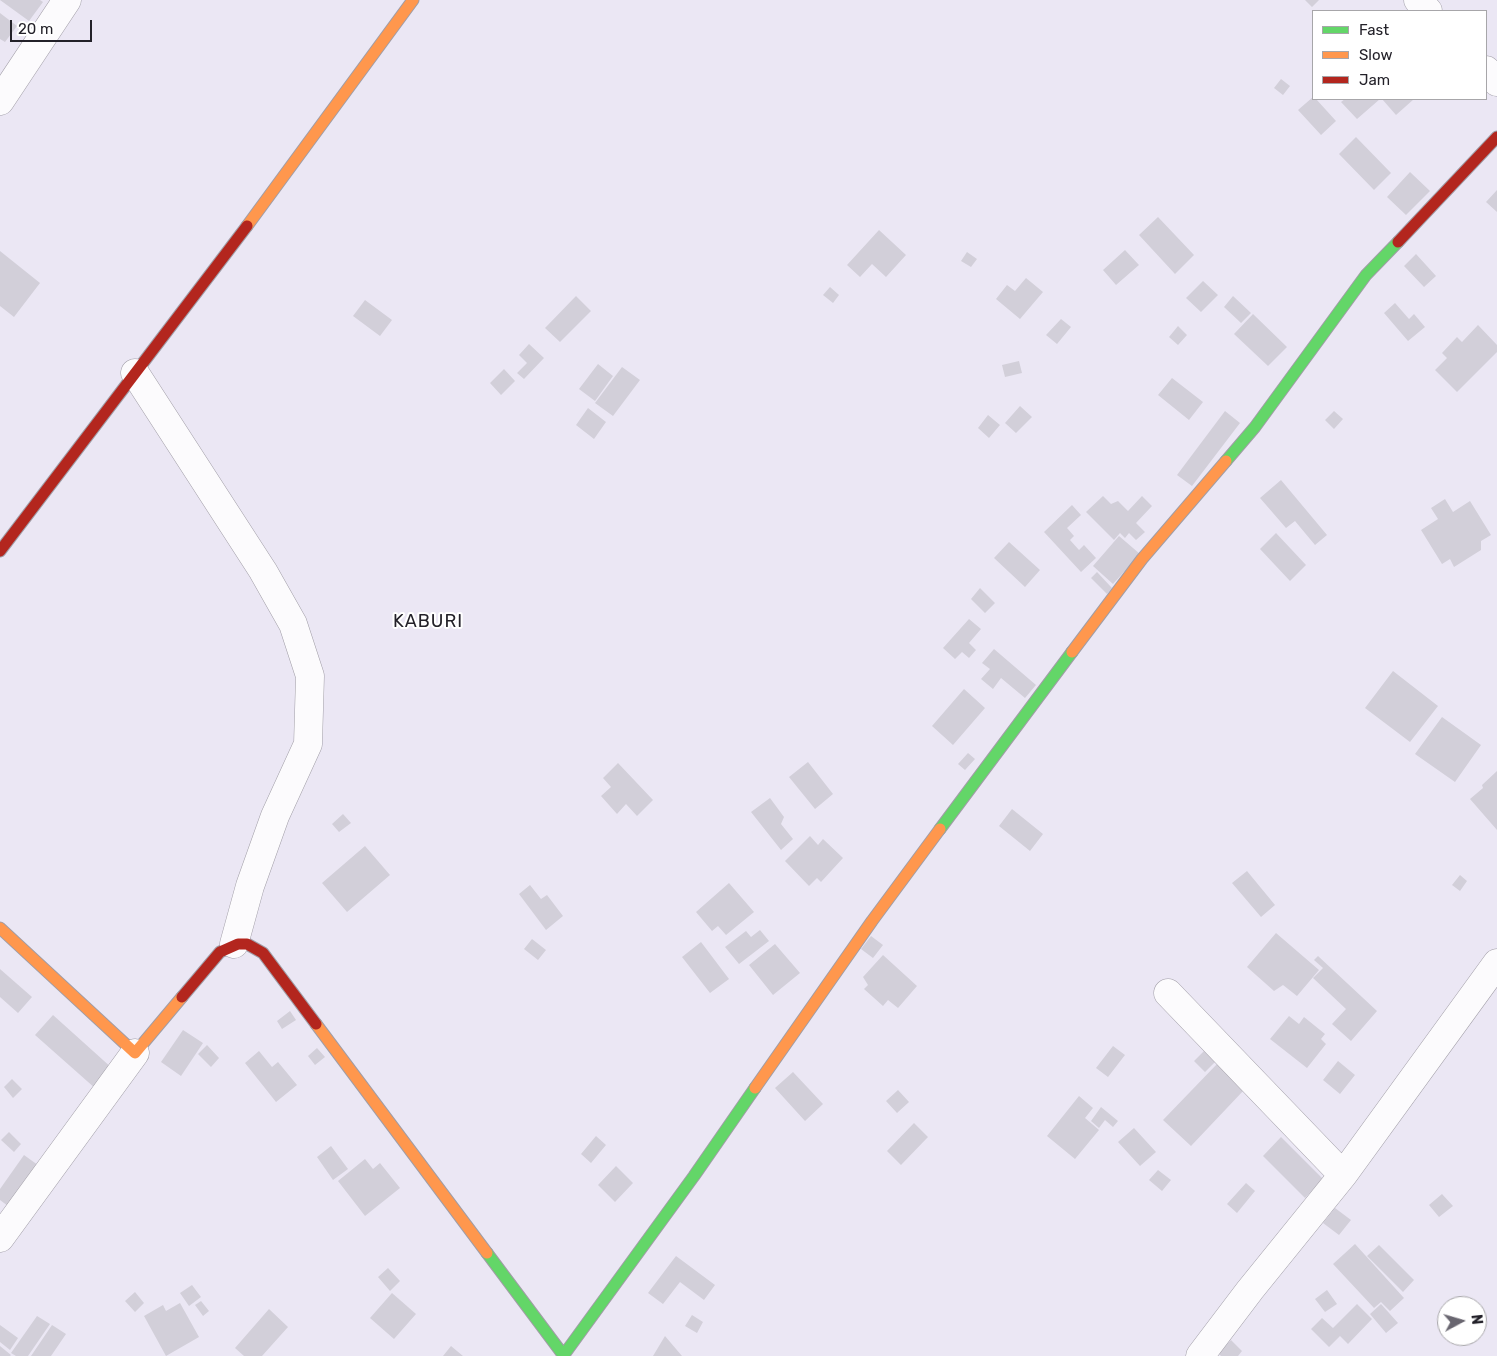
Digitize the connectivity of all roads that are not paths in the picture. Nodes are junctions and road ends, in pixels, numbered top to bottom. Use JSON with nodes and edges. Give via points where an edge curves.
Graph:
{"nodes":[{"id":1,"x":67,"y":0,"type":"edge"},
{"id":2,"x":413,"y":0,"type":"edge"},
{"id":3,"x":1418,"y":0,"type":"edge"},
{"id":4,"x":1427,"y":10,"type":"edge"},
{"id":5,"x":1487,"y":71,"type":"edge"},
{"id":6,"x":1497,"y":82,"type":"edge"},
{"id":7,"x":0,"y":101,"type":"edge"},
{"id":8,"x":1497,"y":137,"type":"edge"},
{"id":9,"x":135,"y":373,"type":"junction"},
{"id":10,"x":0,"y":551,"type":"edge"},
{"id":11,"x":0,"y":928,"type":"edge"},
{"id":12,"x":234,"y":944,"type":"junction"},
{"id":13,"x":1497,"y":963,"type":"edge"},
{"id":14,"x":1168,"y":993,"type":"dead end"},
{"id":15,"x":135,"y":1053,"type":"junction"},
{"id":16,"x":1343,"y":1175,"type":"junction"},
{"id":17,"x":0,"y":1238,"type":"edge"},
{"id":18,"x":563,"y":1356,"type":"edge"},
{"id":19,"x":1200,"y":1356,"type":"edge"}],
"edges":[{"from":1,"to":7,"type":"street"},
{"from":2,"to":9,"type":"street"},
{"from":3,"to":4,"type":"street"},
{"from":5,"to":6,"type":"street"},
{"from":8,"to":18,"type":"street","via":[[1366,275],[1255,427],[1142,558],[872,921],[694,1176]]},
{"from":9,"to":10,"type":"street"},
{"from":9,"to":12,"type":"street","via":[[263,571],[293,624],[310,676],[308,744],[272,825]]},
{"from":11,"to":15,"type":"street"},
{"from":12,"to":15,"type":"street","via":[[220,952]]},
{"from":12,"to":18,"type":"street","via":[[249,943],[263,953]]},
{"from":13,"to":16,"type":"street"},
{"from":14,"to":16,"type":"street"},
{"from":15,"to":17,"type":"street"},
{"from":16,"to":19,"type":"street"}]}
